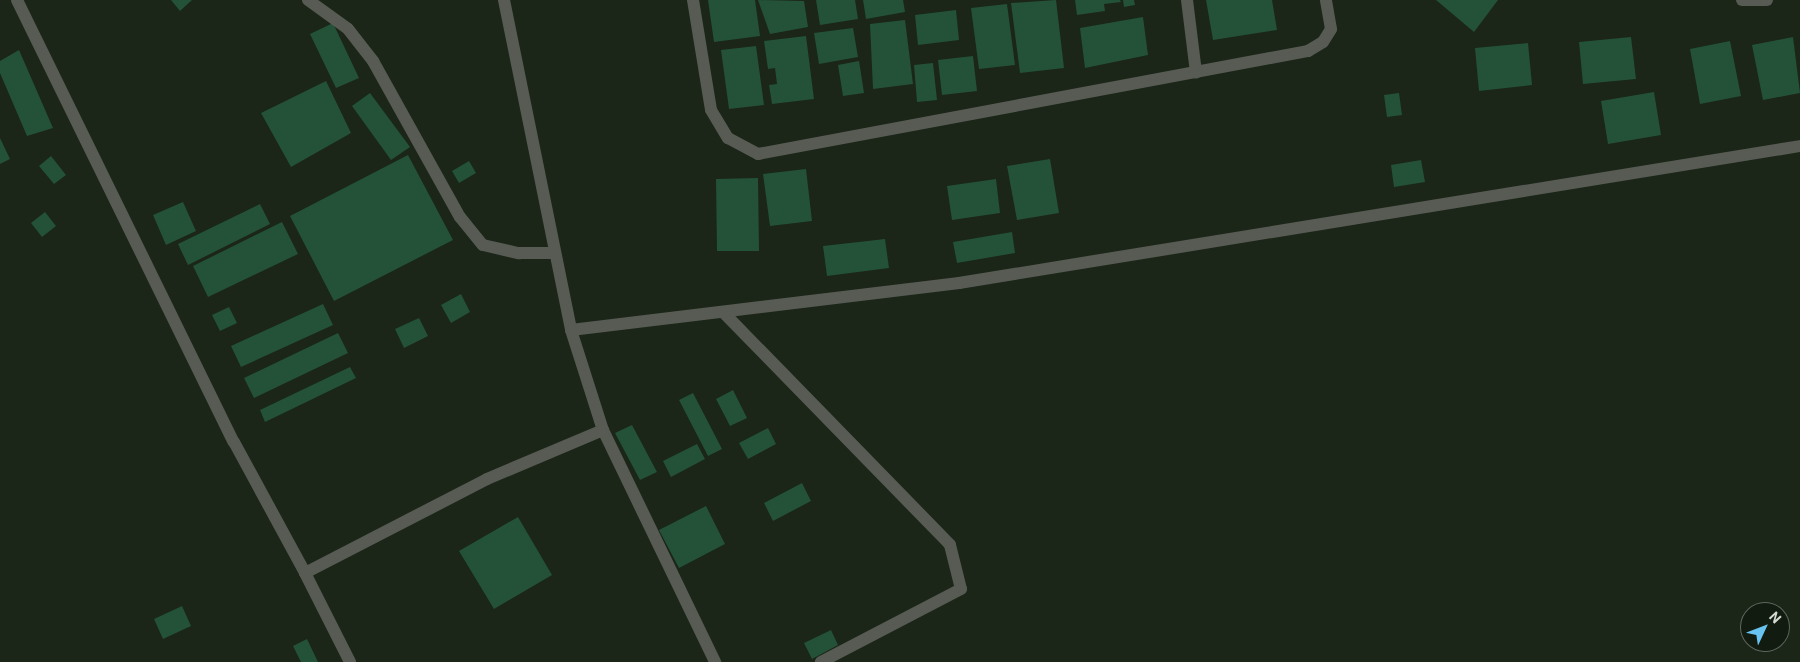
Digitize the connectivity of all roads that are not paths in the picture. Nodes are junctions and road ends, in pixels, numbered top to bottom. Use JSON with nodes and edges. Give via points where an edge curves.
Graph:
{"nodes":[{"id":1,"x":17,"y":0,"type":"edge"},
{"id":2,"x":308,"y":0,"type":"edge"},
{"id":3,"x":504,"y":0,"type":"edge"},
{"id":4,"x":693,"y":0,"type":"edge"},
{"id":5,"x":1187,"y":0,"type":"edge"},
{"id":6,"x":1326,"y":0,"type":"edge"},
{"id":7,"x":1742,"y":0,"type":"edge"},
{"id":8,"x":1767,"y":0,"type":"edge"},
{"id":9,"x":1196,"y":72,"type":"junction"},
{"id":10,"x":1800,"y":146,"type":"edge"},
{"id":11,"x":552,"y":253,"type":"junction"},
{"id":12,"x":722,"y":312,"type":"junction"},
{"id":13,"x":571,"y":330,"type":"junction"},
{"id":14,"x":603,"y":430,"type":"junction"},
{"id":15,"x":305,"y":573,"type":"junction"},
{"id":16,"x":350,"y":662,"type":"edge"},
{"id":17,"x":715,"y":662,"type":"edge"},
{"id":18,"x":821,"y":662,"type":"edge"}],
"edges":[{"from":1,"to":15,"type":"street","via":[[234,442]]},
{"from":2,"to":11,"type":"street","via":[[348,29],[373,62],[460,217],[483,245],[519,253]]},
{"from":3,"to":11,"type":"street"},
{"from":4,"to":9,"type":"street","via":[[711,110],[728,138],[758,154]]},
{"from":5,"to":9,"type":"street"},
{"from":6,"to":9,"type":"street","via":[[1331,29],[1323,42],[1308,51]]},
{"from":7,"to":8,"type":"street"},
{"from":10,"to":12,"type":"street","via":[[959,283]]},
{"from":11,"to":13,"type":"street"},
{"from":12,"to":13,"type":"street"},
{"from":12,"to":18,"type":"street","via":[[950,545],[961,589]]},
{"from":13,"to":14,"type":"street"},
{"from":14,"to":15,"type":"street","via":[[487,479]]},
{"from":14,"to":17,"type":"street"},
{"from":15,"to":16,"type":"street"}]}
